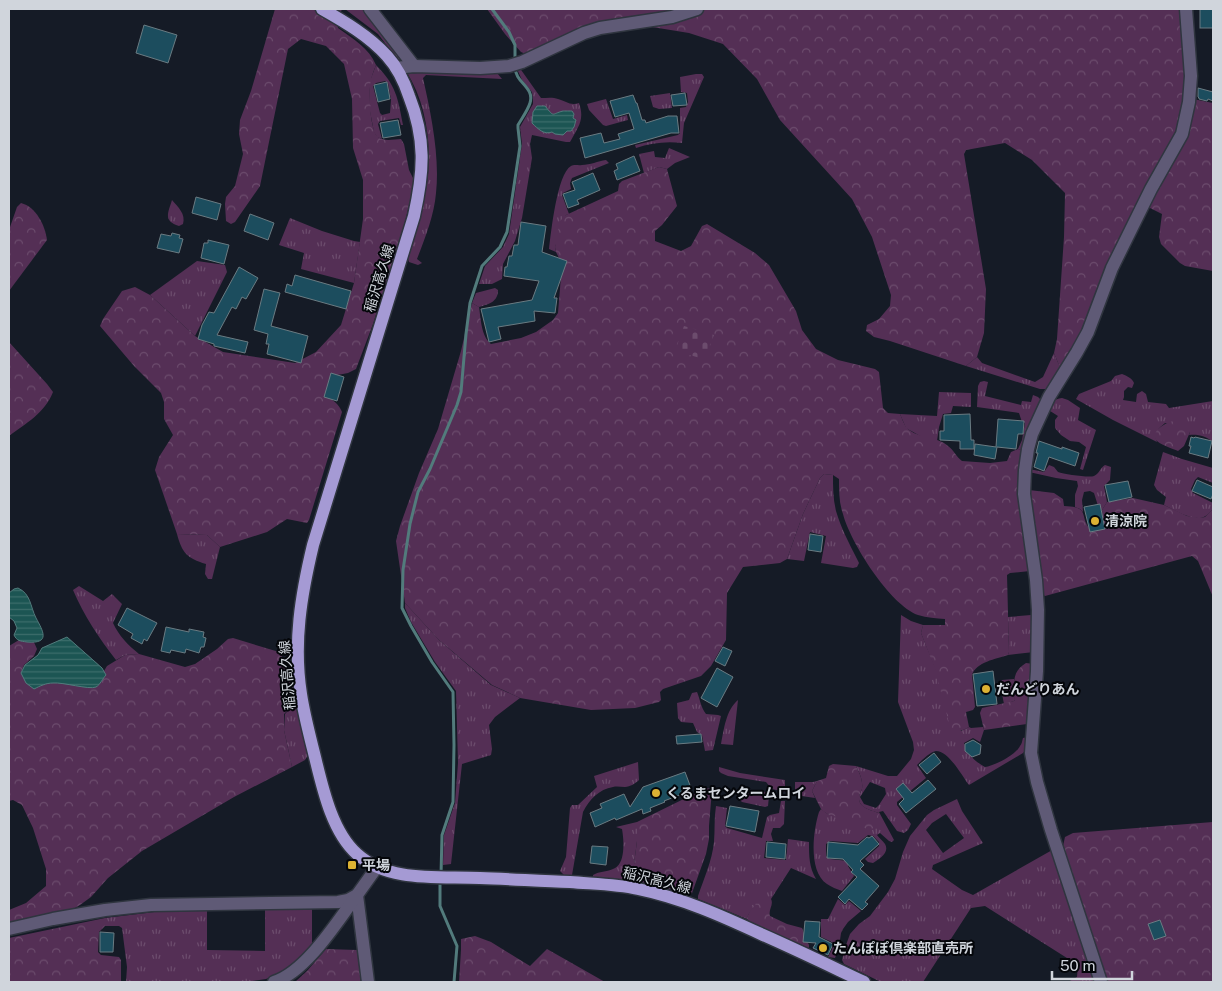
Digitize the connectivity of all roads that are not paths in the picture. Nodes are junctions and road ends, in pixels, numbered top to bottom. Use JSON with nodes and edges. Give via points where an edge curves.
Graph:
{"nodes":[{"id":1,"x":322,"y":9,"type":"edge"},
{"id":2,"x":370,"y":9,"type":"edge"},
{"id":3,"x":697,"y":9,"type":"edge"},
{"id":4,"x":1186,"y":9,"type":"edge"},
{"id":5,"x":414,"y":66,"type":"junction"},
{"id":6,"x":396,"y":68,"type":"junction"},
{"id":7,"x":377,"y":867,"type":"junction"},
{"id":8,"x":357,"y":895,"type":"junction"},
{"id":9,"x":9,"y":930,"type":"edge"},
{"id":10,"x":274,"y":982,"type":"edge"},
{"id":11,"x":368,"y":982,"type":"edge"},
{"id":12,"x":864,"y":982,"type":"edge"},
{"id":13,"x":1101,"y":982,"type":"edge"}],
"edges":[{"from":1,"to":6,"type":"main road","name":"稲沢高久線","via":[[350,24],[373,42]]},
{"from":2,"to":5,"type":"street"},
{"from":3,"to":5,"type":"street","via":[[672,17],[600,28],[510,66]]},
{"from":4,"to":13,"type":"street","via":[[1191,76],[1182,134],[1112,268],[1088,332],[1049,397],[1032,434],[1025,470],[1024,494],[1038,610],[1031,754],[1051,830]]},
{"from":5,"to":6,"type":"street"},
{"from":6,"to":7,"type":"main road","name":"稲沢高久線","via":[[407,89],[420,130],[422,153],[418,196],[313,546],[303,589],[298,633],[301,695],[327,801],[348,844],[356,854]]},
{"from":7,"to":8,"type":"street"},
{"from":7,"to":12,"type":"main road","name":"稲沢高久線","via":[[424,877],[637,888],[715,913]]},
{"from":8,"to":9,"type":"street","via":[[338,902],[151,905],[53,919]]},
{"from":8,"to":10,"type":"street","via":[[308,959],[295,971]]},
{"from":8,"to":11,"type":"street"}]}
